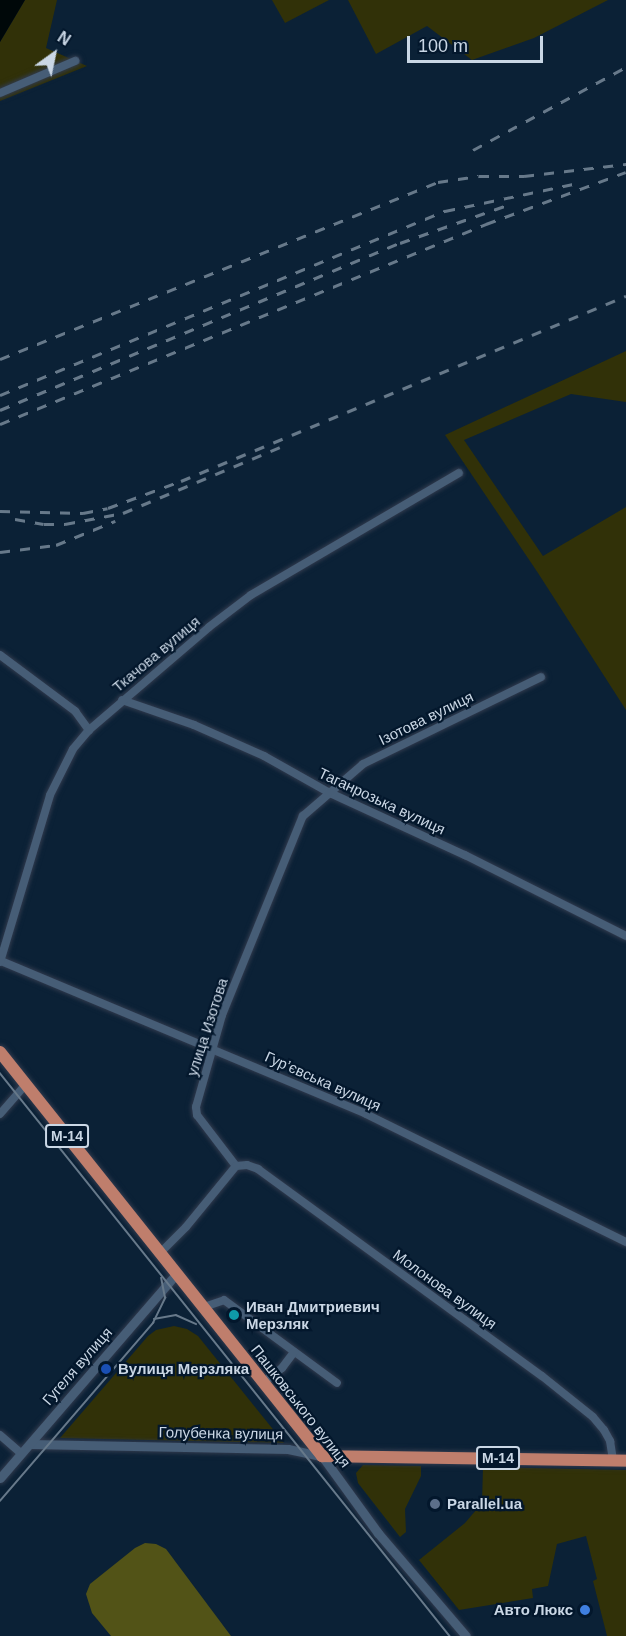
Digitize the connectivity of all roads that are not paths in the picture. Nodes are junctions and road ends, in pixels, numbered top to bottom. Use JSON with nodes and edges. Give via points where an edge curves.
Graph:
{"nodes":[{"id":1,"x":75,"y":61,"type":"dead end"},
{"id":2,"x":0,"y":93,"type":"edge"},
{"id":3,"x":459,"y":473,"type":"dead end"},
{"id":4,"x":0,"y":654,"type":"edge"},
{"id":5,"x":541,"y":677,"type":"dead end"},
{"id":6,"x":122,"y":700,"type":"junction"},
{"id":7,"x":89,"y":730,"type":"junction"},
{"id":8,"x":330,"y":793,"type":"junction"},
{"id":9,"x":626,"y":936,"type":"edge"},
{"id":10,"x":0,"y":961,"type":"edge"},
{"id":11,"x":213,"y":1047,"type":"junction"},
{"id":12,"x":0,"y":1053,"type":"edge"},
{"id":13,"x":26,"y":1084,"type":"junction"},
{"id":14,"x":0,"y":1114,"type":"edge"},
{"id":15,"x":236,"y":1166,"type":"junction"},
{"id":16,"x":626,"y":1242,"type":"edge"},
{"id":17,"x":161,"y":1252,"type":"junction"},
{"id":18,"x":177,"y":1273,"type":"junction"},
{"id":19,"x":204,"y":1307,"type":"junction"},
{"id":20,"x":294,"y":1352,"type":"junction"},
{"id":21,"x":264,"y":1382,"type":"junction"},
{"id":22,"x":337,"y":1383,"type":"dead end"},
{"id":23,"x":0,"y":1435,"type":"edge"},
{"id":24,"x":30,"y":1444,"type":"junction"},
{"id":25,"x":21,"y":1453,"type":"junction"},
{"id":26,"x":322,"y":1456,"type":"junction"},
{"id":27,"x":613,"y":1461,"type":"junction"},
{"id":28,"x":626,"y":1461,"type":"edge"},
{"id":29,"x":0,"y":1478,"type":"edge"},
{"id":30,"x":466,"y":1636,"type":"edge"}],
"edges":[{"from":1,"to":2,"type":"street"},
{"from":3,"to":6,"type":"street","name":"Ткачова вулиця","via":[[251,595]]},
{"from":4,"to":7,"type":"street","via":[[75,711]]},
{"from":5,"to":8,"type":"street","name":"Ізотова вулиця","via":[[363,764]]},
{"from":6,"to":7,"type":"street","name":"Ткачова вулиця"},
{"from":6,"to":8,"type":"street","name":"Таганрозька вулиця","via":[[194,725],[264,756]]},
{"from":7,"to":10,"type":"street","name":"Ткачова вулиця","via":[[73,749],[50,795]]},
{"from":8,"to":9,"type":"street","name":"Таганрозька вулиця"},
{"from":8,"to":11,"type":"street","name":"улица Изотова","via":[[310,808],[298,826],[222,1015]]},
{"from":10,"to":11,"type":"street","name":"Гур’євська вулиця"},
{"from":11,"to":15,"type":"street","name":"улица Изотова","via":[[196,1111]]},
{"from":11,"to":16,"type":"street","name":"Гур’євська вулиця","via":[[366,1114]]},
{"from":12,"to":13,"type":"highway","name":"Пашковського вулиця","number":"М-14"},
{"from":13,"to":14,"type":"street"},
{"from":13,"to":17,"type":"highway","name":"Пашковського вулиця","number":"М-14"},
{"from":15,"to":17,"type":"street"},
{"from":15,"to":27,"type":"street","name":"Молонова вулиця","via":[[258,1170],[542,1376],[604,1430]]},
{"from":17,"to":18,"type":"highway","name":"Пашковського вулиця","number":"М-14"},
{"from":18,"to":19,"type":"highway","name":"Пашковського вулиця","number":"М-14"},
{"from":18,"to":24,"type":"street","name":"Гугеля вулиця"},
{"from":19,"to":20,"type":"street","via":[[225,1300]]},
{"from":19,"to":21,"type":"highway","name":"Пашковського вулиця","number":"М-14"},
{"from":20,"to":21,"type":"street"},
{"from":20,"to":22,"type":"street"},
{"from":21,"to":26,"type":"highway","name":"Пашковського вулиця","number":"М-14"},
{"from":23,"to":25,"type":"street"},
{"from":24,"to":25,"type":"street","name":"Гугеля вулиця"},
{"from":24,"to":26,"type":"street","name":"Голубенка вулиця","via":[[288,1449]]},
{"from":25,"to":29,"type":"street","name":"Гугеля вулиця"},
{"from":26,"to":27,"type":"highway","name":"Голубенка вулиця","number":"М-14"},
{"from":26,"to":30,"type":"street","name":"Пашковського вулиця","via":[[378,1533]]},
{"from":27,"to":28,"type":"highway","name":"Голубенка вулиця","number":"М-14"}]}
